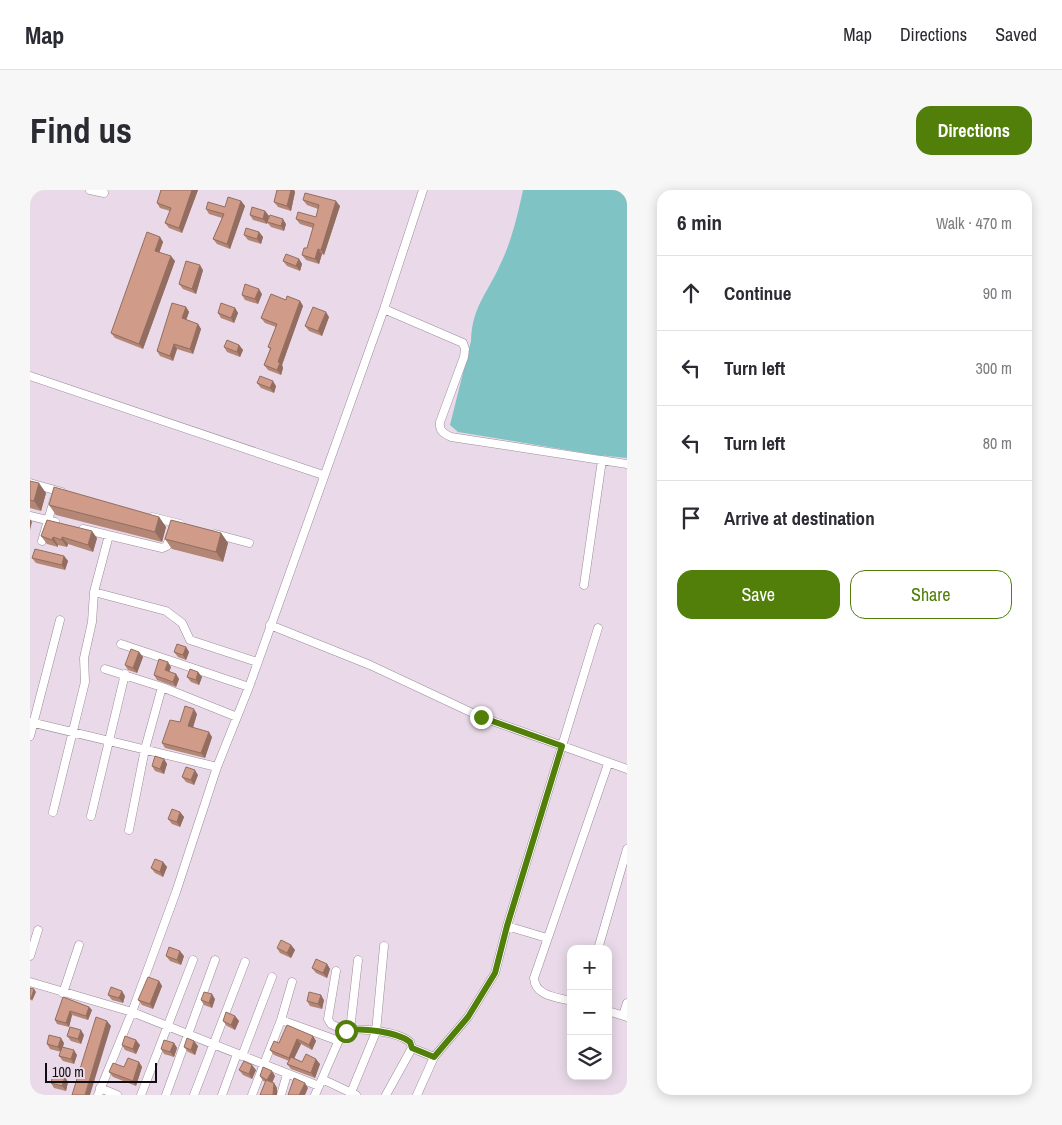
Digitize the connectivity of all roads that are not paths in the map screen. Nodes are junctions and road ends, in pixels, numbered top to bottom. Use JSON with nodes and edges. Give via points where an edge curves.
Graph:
{"nodes":[{"id":1,"x":90,"y":190,"type":"edge"},
{"id":2,"x":423,"y":190,"type":"edge"},
{"id":3,"x":104,"y":192,"type":"dead end"},
{"id":4,"x":384,"y":309,"type":"junction"},
{"id":5,"x":30,"y":376,"type":"edge"},
{"id":6,"x":602,"y":460,"type":"junction"},
{"id":7,"x":627,"y":464,"type":"edge"},
{"id":8,"x":323,"y":475,"type":"junction"},
{"id":9,"x":30,"y":483,"type":"edge"},
{"id":10,"x":57,"y":491,"type":"junction"},
{"id":11,"x":75,"y":496,"type":"edge"},
{"id":12,"x":147,"y":515,"type":"edge"},
{"id":13,"x":30,"y":516,"type":"edge"},
{"id":14,"x":48,"y":520,"type":"junction"},
{"id":15,"x":174,"y":523,"type":"junction"},
{"id":16,"x":66,"y":524,"type":"edge"},
{"id":17,"x":74,"y":527,"type":"edge"},
{"id":18,"x":192,"y":528,"type":"edge"},
{"id":19,"x":202,"y":530,"type":"edge"},
{"id":20,"x":109,"y":535,"type":"junction"},
{"id":21,"x":42,"y":541,"type":"edge"},
{"id":22,"x":249,"y":543,"type":"dead end"},
{"id":23,"x":584,"y":585,"type":"dead end"},
{"id":24,"x":94,"y":592,"type":"junction"},
{"id":25,"x":60,"y":620,"type":"dead end"},
{"id":26,"x":270,"y":625,"type":"junction"},
{"id":27,"x":598,"y":628,"type":"dead end"},
{"id":28,"x":121,"y":644,"type":"dead end"},
{"id":29,"x":257,"y":662,"type":"junction"},
{"id":30,"x":105,"y":669,"type":"dead end"},
{"id":31,"x":124,"y":674,"type":"junction"},
{"id":32,"x":162,"y":687,"type":"junction"},
{"id":33,"x":249,"y":687,"type":"junction"},
{"id":34,"x":237,"y":717,"type":"junction"},
{"id":35,"x":32,"y":722,"type":"edge"},
{"id":36,"x":73,"y":731,"type":"junction"},
{"id":37,"x":30,"y":736,"type":"edge"},
{"id":38,"x":107,"y":741,"type":"junction"},
{"id":39,"x":562,"y":746,"type":"junction"},
{"id":40,"x":145,"y":749,"type":"junction"},
{"id":41,"x":608,"y":764,"type":"junction"},
{"id":42,"x":217,"y":767,"type":"junction"},
{"id":43,"x":627,"y":769,"type":"edge"},
{"id":44,"x":53,"y":812,"type":"dead end"},
{"id":45,"x":91,"y":816,"type":"dead end"},
{"id":46,"x":129,"y":830,"type":"dead end"},
{"id":47,"x":627,"y":849,"type":"edge"},
{"id":48,"x":507,"y":926,"type":"junction"},
{"id":49,"x":38,"y":930,"type":"dead end"},
{"id":50,"x":547,"y":938,"type":"junction"},
{"id":51,"x":80,"y":944,"type":"dead end"},
{"id":52,"x":599,"y":945,"type":"edge"},
{"id":53,"x":384,"y":946,"type":"dead end"},
{"id":54,"x":30,"y":956,"type":"edge"},
{"id":55,"x":192,"y":960,"type":"dead end"},
{"id":56,"x":214,"y":960,"type":"dead end"},
{"id":57,"x":358,"y":960,"type":"dead end"},
{"id":58,"x":245,"y":962,"type":"dead end"},
{"id":59,"x":336,"y":970,"type":"dead end"},
{"id":60,"x":272,"y":977,"type":"dead end"},
{"id":61,"x":30,"y":982,"type":"edge"},
{"id":62,"x":292,"y":982,"type":"dead end"},
{"id":63,"x":63,"y":993,"type":"junction"},
{"id":64,"x":567,"y":1000,"type":"edge"},
{"id":65,"x":627,"y":1003,"type":"edge"},
{"id":66,"x":132,"y":1012,"type":"junction"},
{"id":67,"x":612,"y":1012,"type":"edge"},
{"id":68,"x":625,"y":1016,"type":"edge"},
{"id":69,"x":281,"y":1020,"type":"junction"},
{"id":70,"x":168,"y":1026,"type":"junction"},
{"id":71,"x":348,"y":1030,"type":"junction"},
{"id":72,"x":376,"y":1032,"type":"junction"},
{"id":73,"x":187,"y":1034,"type":"junction"},
{"id":74,"x":339,"y":1041,"type":"junction"},
{"id":75,"x":212,"y":1043,"type":"junction"},
{"id":76,"x":412,"y":1048,"type":"junction"},
{"id":77,"x":239,"y":1055,"type":"junction"},
{"id":78,"x":434,"y":1057,"type":"junction"},
{"id":79,"x":264,"y":1066,"type":"junction"},
{"id":80,"x":287,"y":1074,"type":"junction"},
{"id":81,"x":321,"y":1083,"type":"junction"},
{"id":82,"x":99,"y":1091,"type":"edge"},
{"id":83,"x":353,"y":1094,"type":"edge"},
{"id":84,"x":116,"y":1095,"type":"edge"},
{"id":85,"x":141,"y":1095,"type":"edge"},
{"id":86,"x":166,"y":1095,"type":"edge"},
{"id":87,"x":194,"y":1095,"type":"edge"},
{"id":88,"x":222,"y":1095,"type":"edge"},
{"id":89,"x":252,"y":1095,"type":"edge"},
{"id":90,"x":281,"y":1095,"type":"edge"},
{"id":91,"x":315,"y":1095,"type":"edge"},
{"id":92,"x":386,"y":1095,"type":"edge"},
{"id":93,"x":417,"y":1095,"type":"edge"}],
"edges":[{"from":1,"to":3,"type":"street"},
{"from":2,"to":4,"type":"street"},
{"from":4,"to":6,"type":"street","via":[[463,343],[464,357],[440,422],[442,432],[451,437]]},
{"from":4,"to":8,"type":"street"},
{"from":5,"to":8,"type":"street"},
{"from":6,"to":7,"type":"street"},
{"from":6,"to":23,"type":"street"},
{"from":8,"to":26,"type":"street"},
{"from":9,"to":10,"type":"street"},
{"from":10,"to":11,"type":"street"},
{"from":10,"to":14,"type":"street"},
{"from":12,"to":15,"type":"street"},
{"from":13,"to":14,"type":"street"},
{"from":14,"to":16,"type":"street"},
{"from":14,"to":21,"type":"street"},
{"from":15,"to":18,"type":"street"},
{"from":15,"to":20,"type":"street","via":[[165,548]]},
{"from":17,"to":20,"type":"street"},
{"from":19,"to":22,"type":"street"},
{"from":20,"to":24,"type":"street"},
{"from":24,"to":29,"type":"street","via":[[166,611],[182,623],[190,640]]},
{"from":24,"to":36,"type":"street","via":[[92,622],[84,658],[85,682]]},
{"from":25,"to":35,"type":"street"},
{"from":26,"to":29,"type":"street"},
{"from":26,"to":39,"type":"street","via":[[370,665],[481,717]]},
{"from":27,"to":39,"type":"street"},
{"from":28,"to":33,"type":"street"},
{"from":29,"to":33,"type":"street"},
{"from":30,"to":31,"type":"street"},
{"from":31,"to":32,"type":"street"},
{"from":31,"to":38,"type":"street"},
{"from":32,"to":34,"type":"street"},
{"from":32,"to":40,"type":"street"},
{"from":33,"to":34,"type":"street"},
{"from":34,"to":42,"type":"street"},
{"from":35,"to":36,"type":"street"},
{"from":35,"to":37,"type":"street"},
{"from":36,"to":38,"type":"street"},
{"from":36,"to":44,"type":"street"},
{"from":38,"to":40,"type":"street"},
{"from":38,"to":45,"type":"street"},
{"from":39,"to":41,"type":"street"},
{"from":39,"to":48,"type":"street"},
{"from":40,"to":42,"type":"street"},
{"from":40,"to":46,"type":"street"},
{"from":41,"to":43,"type":"street"},
{"from":41,"to":50,"type":"street"},
{"from":42,"to":66,"type":"street"},
{"from":47,"to":52,"type":"street"},
{"from":48,"to":50,"type":"street"},
{"from":48,"to":78,"type":"street","via":[[495,973],[483,995]]},
{"from":49,"to":54,"type":"street"},
{"from":50,"to":64,"type":"street","via":[[534,984],[544,994]]},
{"from":51,"to":63,"type":"street"},
{"from":53,"to":72,"type":"street"},
{"from":55,"to":70,"type":"street"},
{"from":56,"to":73,"type":"street"},
{"from":57,"to":71,"type":"street"},
{"from":58,"to":75,"type":"street"},
{"from":59,"to":71,"type":"street","via":[[328,1019],[331,1024]]},
{"from":60,"to":77,"type":"street"},
{"from":61,"to":63,"type":"street"},
{"from":62,"to":69,"type":"street"},
{"from":63,"to":66,"type":"street"},
{"from":65,"to":68,"type":"street"},
{"from":66,"to":70,"type":"street"},
{"from":66,"to":82,"type":"street"},
{"from":67,"to":68,"type":"street"},
{"from":69,"to":74,"type":"street"},
{"from":69,"to":79,"type":"street"},
{"from":70,"to":73,"type":"street"},
{"from":70,"to":85,"type":"street"},
{"from":71,"to":72,"type":"street"},
{"from":71,"to":74,"type":"street"},
{"from":72,"to":76,"type":"street","via":[[404,1037]]},
{"from":72,"to":83,"type":"street"},
{"from":73,"to":75,"type":"street"},
{"from":73,"to":86,"type":"street"},
{"from":74,"to":81,"type":"street"},
{"from":75,"to":77,"type":"street"},
{"from":75,"to":87,"type":"street"},
{"from":76,"to":78,"type":"street"},
{"from":76,"to":92,"type":"street"},
{"from":77,"to":79,"type":"street"},
{"from":77,"to":88,"type":"street"},
{"from":78,"to":93,"type":"street"},
{"from":79,"to":80,"type":"street"},
{"from":79,"to":89,"type":"street"},
{"from":80,"to":81,"type":"street"},
{"from":80,"to":90,"type":"street"},
{"from":81,"to":83,"type":"street"},
{"from":81,"to":91,"type":"street"},
{"from":82,"to":84,"type":"street"}]}
